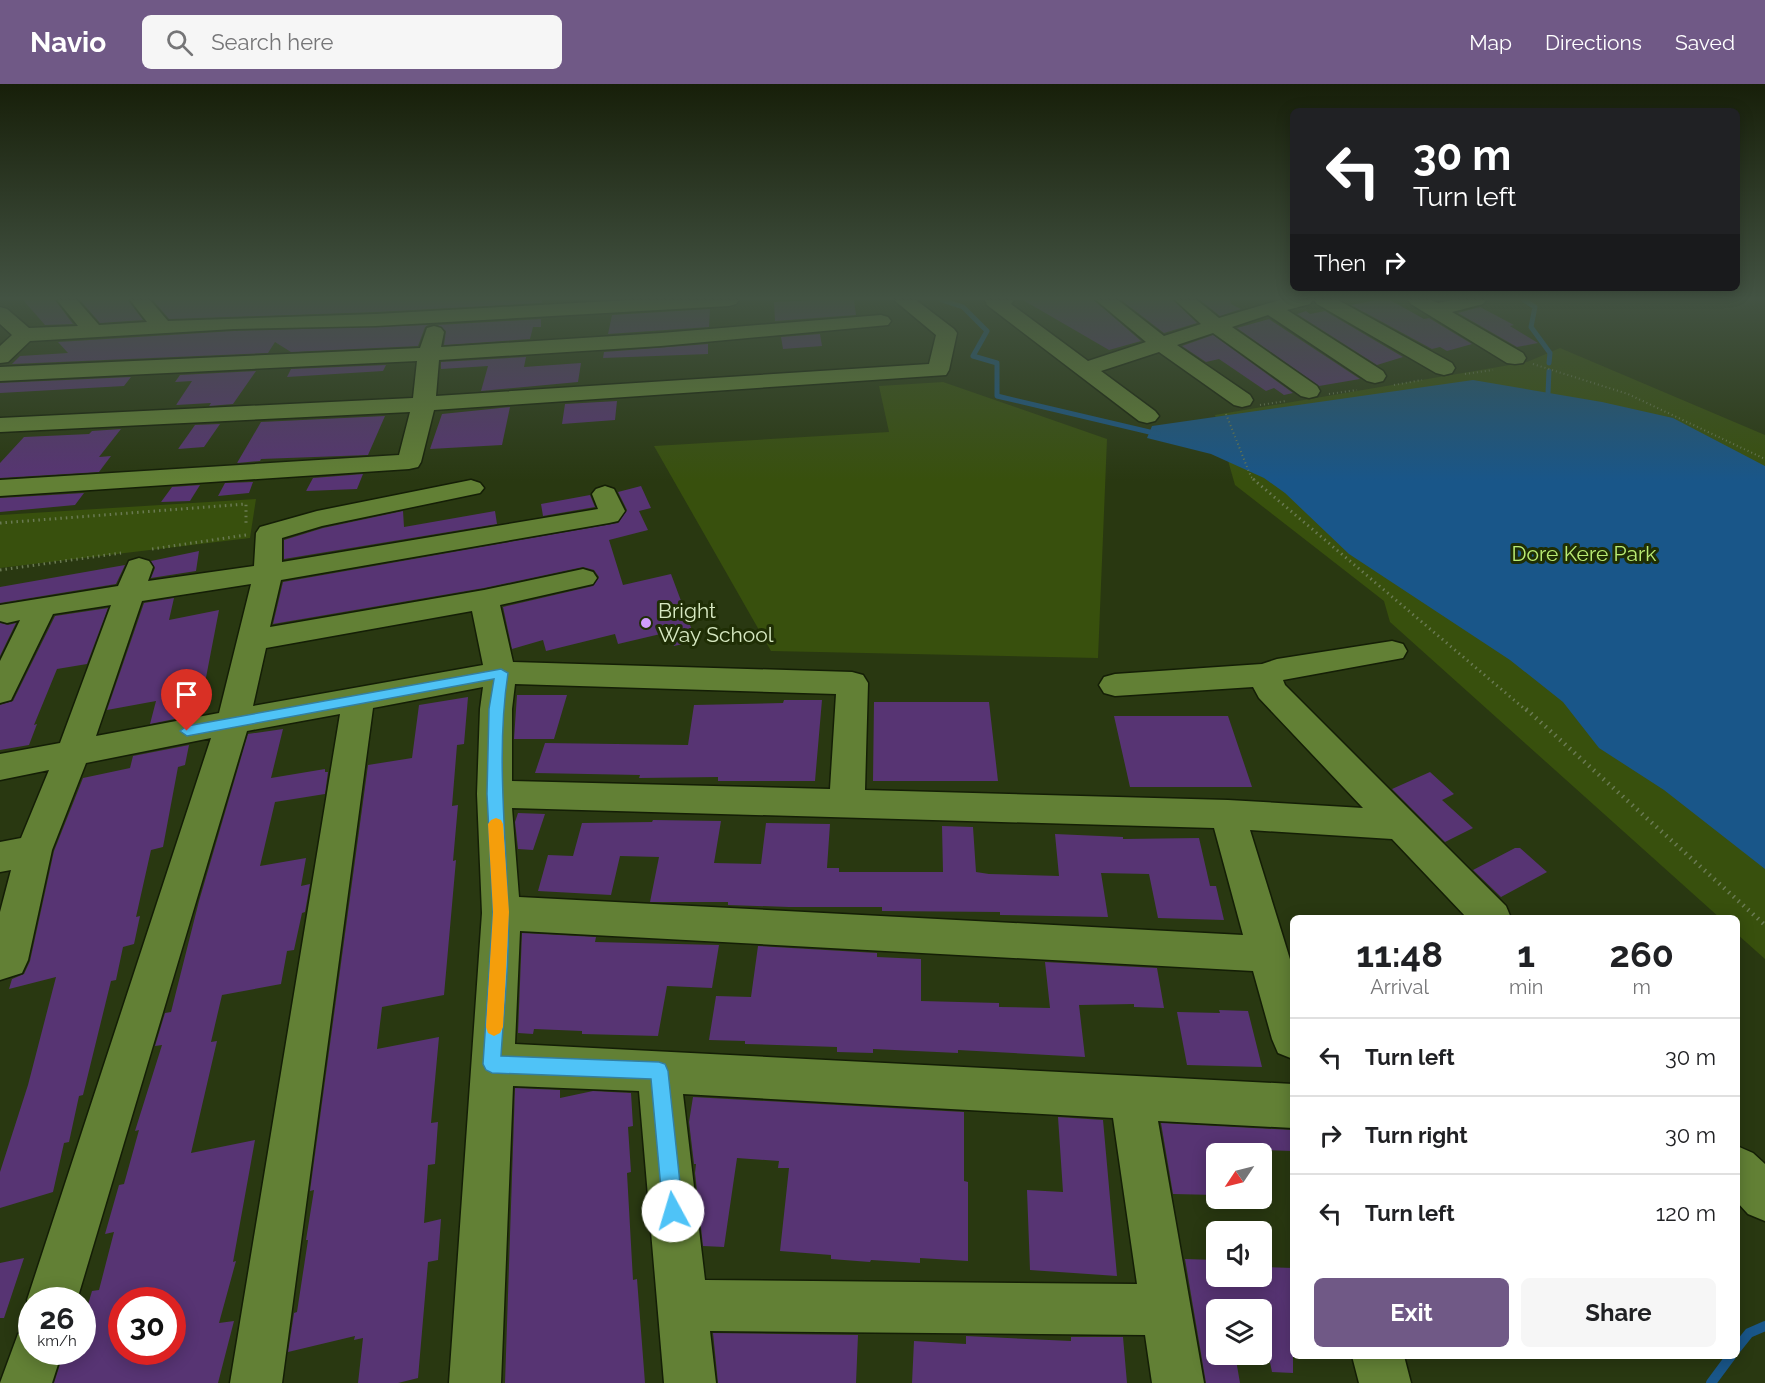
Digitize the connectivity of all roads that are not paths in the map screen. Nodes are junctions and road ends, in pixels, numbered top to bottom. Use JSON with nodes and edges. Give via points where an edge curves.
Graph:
{"nodes":[{"id":1,"x":273,"y":361,"type":"edge"},
{"id":2,"x":428,"y":361,"type":"edge"},
{"id":3,"x":730,"y":361,"type":"edge"},
{"id":4,"x":747,"y":361,"type":"edge"},
{"id":5,"x":940,"y":361,"type":"edge"},
{"id":6,"x":1073,"y":361,"type":"edge"},
{"id":7,"x":1108,"y":361,"type":"edge"},
{"id":8,"x":1184,"y":361,"type":"edge"},
{"id":9,"x":1262,"y":361,"type":"edge"},
{"id":10,"x":1344,"y":361,"type":"edge"},
{"id":11,"x":1432,"y":361,"type":"edge"},
{"id":12,"x":1084,"y":369,"type":"junction"},
{"id":13,"x":1451,"y":371,"type":"road end"},
{"id":14,"x":0,"y":374,"type":"edge"},
{"id":15,"x":1376,"y":383,"type":"road end"},
{"id":16,"x":1307,"y":395,"type":"road end"},
{"id":17,"x":424,"y":404,"type":"junction"},
{"id":18,"x":1242,"y":405,"type":"road end"},
{"id":19,"x":1147,"y":416,"type":"dead end"},
{"id":20,"x":0,"y":425,"type":"edge"},
{"id":21,"x":0,"y":488,"type":"edge"},
{"id":22,"x":471,"y":488,"type":"dead end"},
{"id":23,"x":605,"y":494,"type":"dead end"},
{"id":24,"x":135,"y":566,"type":"junction"},
{"id":25,"x":268,"y":573,"type":"junction"},
{"id":26,"x":582,"y":578,"type":"dead end"},
{"id":27,"x":484,"y":599,"type":"junction"},
{"id":28,"x":42,"y":606,"type":"junction"},
{"id":29,"x":7,"y":613,"type":"dead end"},
{"id":30,"x":253,"y":640,"type":"junction"},
{"id":31,"x":1392,"y":651,"type":"dead end"},
{"id":32,"x":501,"y":673,"type":"junction"},
{"id":33,"x":1266,"y":675,"type":"junction"},
{"id":34,"x":1115,"y":685,"type":"dead end"},
{"id":35,"x":0,"y":692,"type":"edge"},
{"id":36,"x":358,"y":700,"type":"junction"},
{"id":37,"x":232,"y":722,"type":"junction"},
{"id":38,"x":72,"y":754,"type":"junction"},
{"id":39,"x":0,"y":767,"type":"edge"},
{"id":40,"x":494,"y":794,"type":"junction"},
{"id":41,"x":847,"y":804,"type":"junction"},
{"id":42,"x":1228,"y":814,"type":"junction"},
{"id":43,"x":1401,"y":825,"type":"junction"},
{"id":44,"x":17,"y":854,"type":"edge"},
{"id":45,"x":501,"y":912,"type":"junction"},
{"id":46,"x":1489,"y":915,"type":"edge"},
{"id":47,"x":1270,"y":954,"type":"junction"},
{"id":48,"x":3,"y":969,"type":"edge"},
{"id":49,"x":1290,"y":1028,"type":"edge"},
{"id":50,"x":492,"y":1064,"type":"junction"},
{"id":51,"x":659,"y":1071,"type":"junction"},
{"id":52,"x":1132,"y":1097,"type":"junction"},
{"id":53,"x":1290,"y":1106,"type":"edge"},
{"id":54,"x":1740,"y":1171,"type":"edge"},
{"id":55,"x":1765,"y":1197,"type":"edge"},
{"id":56,"x":56,"y":1287,"type":"edge"},
{"id":57,"x":682,"y":1305,"type":"junction"},
{"id":58,"x":1166,"y":1310,"type":"junction"},
{"id":59,"x":1379,"y":1359,"type":"edge"},
{"id":60,"x":32,"y":1365,"type":"edge"},
{"id":61,"x":26,"y":1383,"type":"edge"},
{"id":62,"x":256,"y":1383,"type":"edge"},
{"id":63,"x":475,"y":1383,"type":"edge"},
{"id":64,"x":690,"y":1383,"type":"edge"},
{"id":65,"x":1178,"y":1383,"type":"edge"},
{"id":66,"x":1385,"y":1383,"type":"edge"}],
"edges":[{"from":1,"to":14,"type":"street"},
{"from":2,"to":17,"type":"street"},
{"from":3,"to":17,"type":"street"},
{"from":4,"to":5,"type":"street","via":[[938,370]]},
{"from":6,"to":12,"type":"street"},
{"from":7,"to":12,"type":"street"},
{"from":8,"to":18,"type":"street"},
{"from":9,"to":16,"type":"street"},
{"from":10,"to":15,"type":"street"},
{"from":11,"to":13,"type":"street"},
{"from":12,"to":19,"type":"street"},
{"from":17,"to":20,"type":"street"},
{"from":17,"to":21,"type":"street","via":[[409,462]]},
{"from":22,"to":25,"type":"street","via":[[336,515],[269,533]]},
{"from":23,"to":25,"type":"street","via":[[612,511],[609,514]]},
{"from":24,"to":25,"type":"street"},
{"from":24,"to":28,"type":"street"},
{"from":24,"to":38,"type":"street"},
{"from":25,"to":30,"type":"street"},
{"from":26,"to":27,"type":"street"},
{"from":27,"to":30,"type":"street"},
{"from":27,"to":32,"type":"street"},
{"from":28,"to":29,"type":"street"},
{"from":28,"to":35,"type":"street"},
{"from":30,"to":37,"type":"street"},
{"from":31,"to":33,"type":"street"},
{"from":32,"to":36,"type":"street"},
{"from":32,"to":40,"type":"street"},
{"from":32,"to":41,"type":"street","via":[[852,683]]},
{"from":33,"to":34,"type":"street"},
{"from":33,"to":43,"type":"street","via":[[1270,690]]},
{"from":36,"to":37,"type":"street"},
{"from":36,"to":62,"type":"street"},
{"from":37,"to":38,"type":"street"},
{"from":37,"to":56,"type":"street"},
{"from":38,"to":39,"type":"street"},
{"from":38,"to":44,"type":"street"},
{"from":40,"to":41,"type":"street"},
{"from":40,"to":45,"type":"street"},
{"from":41,"to":42,"type":"street"},
{"from":42,"to":43,"type":"street"},
{"from":42,"to":47,"type":"street"},
{"from":43,"to":46,"type":"street"},
{"from":44,"to":48,"type":"street"},
{"from":45,"to":47,"type":"street"},
{"from":45,"to":50,"type":"street"},
{"from":47,"to":49,"type":"street"},
{"from":50,"to":51,"type":"street"},
{"from":50,"to":63,"type":"street"},
{"from":51,"to":52,"type":"street"},
{"from":51,"to":57,"type":"street"},
{"from":52,"to":53,"type":"street"},
{"from":52,"to":58,"type":"street"},
{"from":54,"to":55,"type":"street"},
{"from":57,"to":58,"type":"street"},
{"from":57,"to":64,"type":"street"},
{"from":58,"to":65,"type":"street"},
{"from":59,"to":66,"type":"street"},
{"from":60,"to":61,"type":"street"}]}
